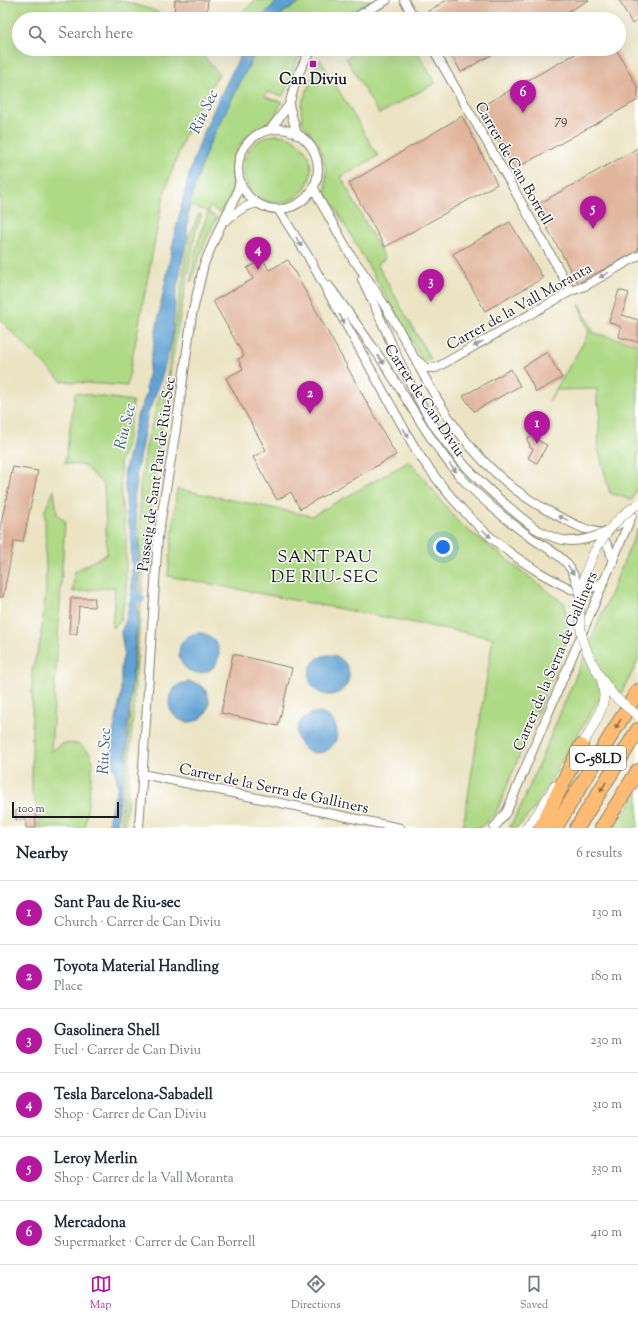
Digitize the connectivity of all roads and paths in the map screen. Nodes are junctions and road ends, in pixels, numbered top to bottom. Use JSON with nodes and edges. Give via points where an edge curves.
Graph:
{"nodes":[{"id":1,"x":386,"y":0,"type":"edge"},
{"id":2,"x":404,"y":0,"type":"edge"},
{"id":3,"x":365,"y":12,"type":"edge"},
{"id":4,"x":411,"y":12,"type":"edge"},
{"id":5,"x":308,"y":56,"type":"edge"},
{"id":6,"x":437,"y":56,"type":"edge"},
{"id":7,"x":289,"y":105,"type":"junction"},
{"id":8,"x":270,"y":130,"type":"junction"},
{"id":9,"x":297,"y":135,"type":"junction"},
{"id":10,"x":240,"y":181,"type":"junction"},
{"id":11,"x":314,"y":186,"type":"junction"},
{"id":12,"x":257,"y":203,"type":"junction"},
{"id":13,"x":278,"y":209,"type":"junction"},
{"id":14,"x":220,"y":225,"type":"junction"},
{"id":15,"x":638,"y":256,"type":"edge"},
{"id":16,"x":352,"y":257,"type":"junction"},
{"id":17,"x":310,"y":260,"type":"junction"},
{"id":18,"x":571,"y":291,"type":"junction"},
{"id":19,"x":414,"y":358,"type":"junction"},
{"id":20,"x":638,"y":503,"type":"edge"},
{"id":21,"x":632,"y":516,"type":"junction"},
{"id":22,"x":603,"y":533,"type":"junction"},
{"id":23,"x":613,"y":562,"type":"junction"},
{"id":24,"x":605,"y":580,"type":"junction"},
{"id":25,"x":572,"y":590,"type":"junction"},
{"id":26,"x":580,"y":597,"type":"junction"},
{"id":27,"x":587,"y":623,"type":"junction"},
{"id":28,"x":602,"y":680,"type":"junction"},
{"id":29,"x":638,"y":691,"type":"edge"},
{"id":30,"x":638,"y":716,"type":"edge"},
{"id":31,"x":638,"y":730,"type":"edge"},
{"id":32,"x":581,"y":746,"type":"junction"},
{"id":33,"x":638,"y":771,"type":"edge"},
{"id":34,"x":142,"y":774,"type":"junction"},
{"id":35,"x":139,"y":828,"type":"edge"},
{"id":36,"x":400,"y":828,"type":"edge"},
{"id":37,"x":494,"y":828,"type":"edge"},
{"id":38,"x":526,"y":828,"type":"edge"},
{"id":39,"x":541,"y":828,"type":"edge"},
{"id":40,"x":555,"y":828,"type":"edge"},
{"id":41,"x":577,"y":828,"type":"edge"},
{"id":42,"x":602,"y":828,"type":"edge"}],
"edges":[{"from":1,"to":3,"type":"street"},
{"from":2,"to":4,"type":"street"},
{"from":5,"to":7,"type":"street","via":[[297,77]]},
{"from":6,"to":18,"type":"street","name":"Carrer de Can Borrell"},
{"from":7,"to":8,"type":"street"},
{"from":7,"to":9,"type":"street"},
{"from":8,"to":9,"type":"street","via":[[284,130]]},
{"from":8,"to":10,"type":"street","via":[[257,135],[245,147],[239,163]]},
{"from":9,"to":11,"type":"street","via":[[307,142],[315,157],[317,174]]},
{"from":10,"to":12,"type":"street","via":[[246,193]]},
{"from":10,"to":14,"type":"street","name":"Passeig de Sant Pau de Riu-Sec","via":[[236,196]]},
{"from":11,"to":13,"type":"street","via":[[297,204]]},
{"from":11,"to":16,"type":"street","name":"Carrer de Can Diviu"},
{"from":12,"to":13,"type":"street"},
{"from":12,"to":14,"type":"street","name":"Passeig de Sant Pau de Riu-Sec","via":[[247,205]]},
{"from":13,"to":17,"type":"street","name":"Carrer de Can Diviu","one_way":true},
{"from":14,"to":34,"type":"street","name":"Passeig de Sant Pau de Riu-Sec","via":[[204,264],[192,315],[158,537]]},
{"from":15,"to":18,"type":"street","name":"Carrer de la Vall Moranta","one_way":true,"via":[[585,286]]},
{"from":16,"to":19,"type":"street","name":"Carrer de Can Diviu","via":[[384,304]]},
{"from":16,"to":22,"type":"street","name":"Carrer de Can Diviu","bridge":true,"via":[[421,403],[453,452],[473,474],[493,495],[550,537],[566,541],[588,540]]},
{"from":17,"to":25,"type":"street","name":"Carrer de Can Diviu","one_way":true,"via":[[412,443],[446,493],[497,543],[535,570]]},
{"from":17,"to":26,"type":"street","name":"Carrer de Can Diviu","one_way":true,"bridge":true,"via":[[390,373],[444,457],[505,519],[567,562],[576,576]]},
{"from":18,"to":19,"type":"street","name":"Carrer de la Vall Moranta","one_way":true,"via":[[436,368],[426,368]]},
{"from":22,"to":19,"type":"street","name":"Carrer de Can Diviu","one_way":true,"via":[[572,523],[544,508],[488,466],[447,416]]},
{"from":20,"to":21,"type":"street","name":"Carrer de la Serra de Galliners"},
{"from":20,"to":22,"type":"street","bridge":true},
{"from":21,"to":22,"type":"street","name":"Carrer de Can Diviu"},
{"from":21,"to":23,"type":"street","name":"Carrer de la Serra de Galliners"},
{"from":22,"to":23,"type":"street"},
{"from":22,"to":26,"type":"street","bridge":true,"via":[[587,567]]},
{"from":23,"to":24,"type":"street","name":"Carrer de la Serra de Galliners"},
{"from":24,"to":25,"type":"street","via":[[587,590]]},
{"from":24,"to":27,"type":"street","name":"Carrer de la Serra de Galliners"},
{"from":25,"to":27,"type":"street","name":"Carrer de Can Diviu","via":[[582,604]]},
{"from":26,"to":28,"type":"street","bridge":true,"via":[[582,636]]},
{"from":27,"to":37,"type":"street","name":"Carrer de la Serra de Galliners","via":[[507,811]]},
{"from":28,"to":30,"type":"street","bridge":true,"via":[[614,696]]},
{"from":28,"to":32,"type":"street","via":[[602,706]]},
{"from":29,"to":40,"type":"highway","number":"C-58LD","one_way":true},
{"from":31,"to":41,"type":"highway","one_way":true},
{"from":32,"to":38,"type":"street"},
{"from":32,"to":39,"type":"highway"},
{"from":33,"to":42,"type":"highway"},
{"from":34,"to":35,"type":"street","name":"Passeig de Sant Pau de Riu-Sec"},
{"from":34,"to":36,"type":"street","name":"Carrer de la Serra de Galliners"}]}
